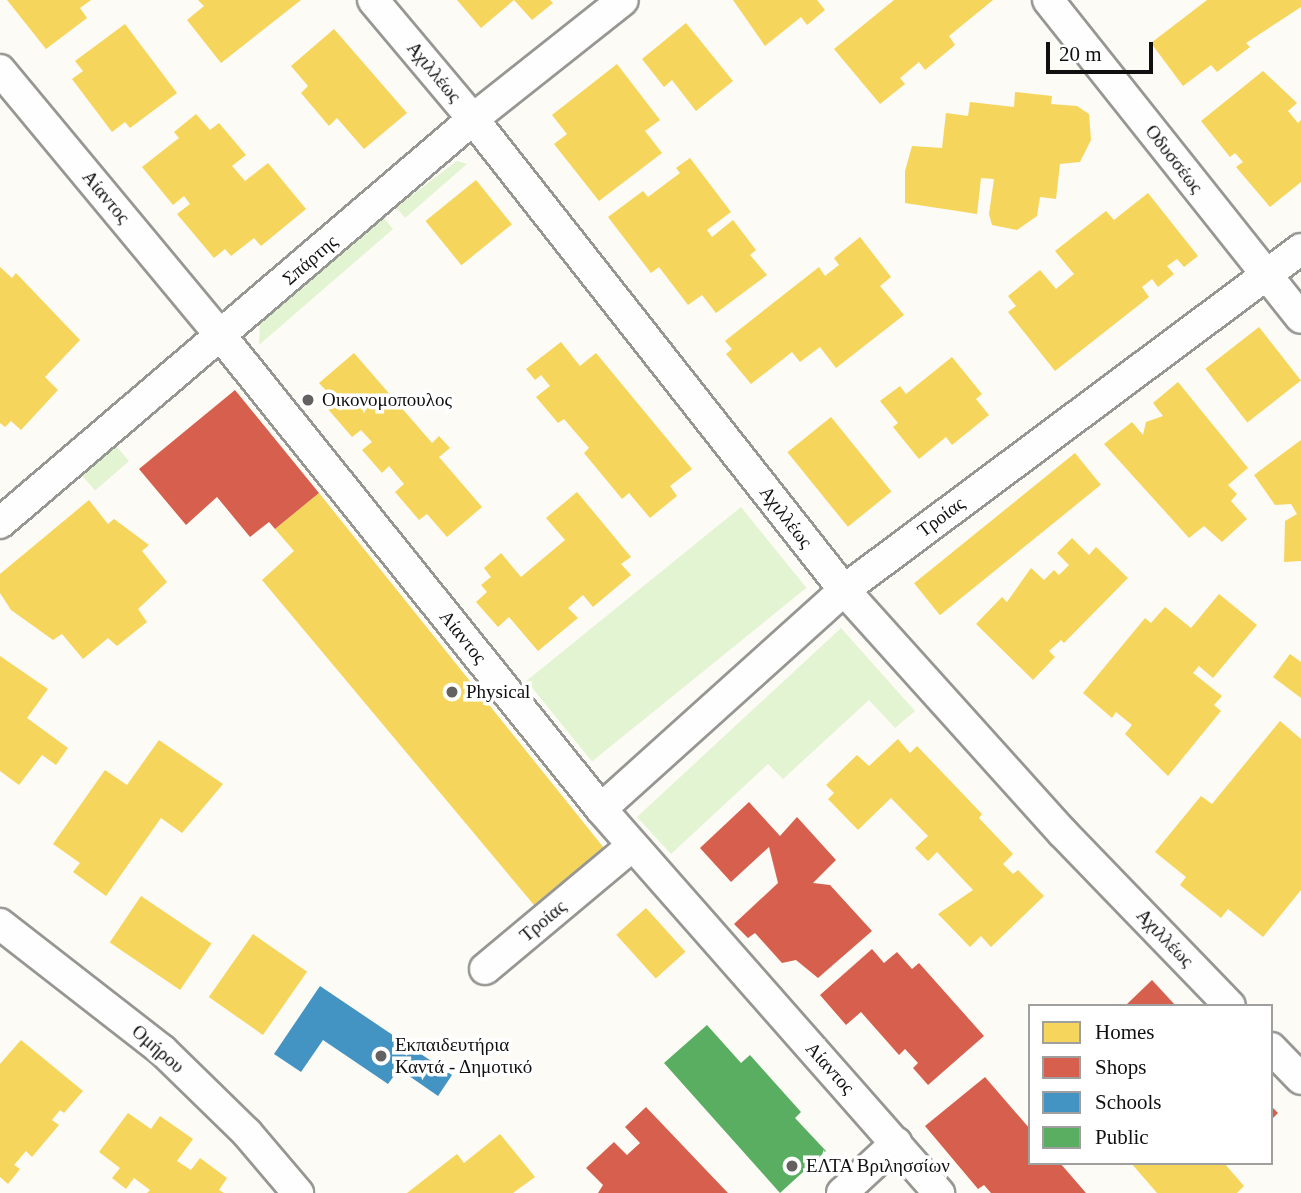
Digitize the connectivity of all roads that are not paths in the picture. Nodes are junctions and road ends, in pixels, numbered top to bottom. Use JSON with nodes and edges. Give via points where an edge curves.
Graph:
{"nodes":[{"id":1,"x":373,"y":0,"type":"edge"},
{"id":2,"x":623,"y":0,"type":"edge"},
{"id":3,"x":1048,"y":0,"type":"edge"},
{"id":4,"x":0,"y":70,"type":"edge"},
{"id":5,"x":473,"y":119,"type":"junction"},
{"id":6,"x":1301,"y":249,"type":"edge"},
{"id":7,"x":1264,"y":274,"type":"junction"},
{"id":8,"x":1301,"y":318,"type":"edge"},
{"id":9,"x":221,"y":336,"type":"junction"},
{"id":10,"x":0,"y":523,"type":"edge"},
{"id":11,"x":844,"y":590,"type":"junction"},
{"id":12,"x":601,"y":809,"type":"junction"},
{"id":13,"x":632,"y":846,"type":"junction"},
{"id":14,"x":0,"y":924,"type":"edge"},
{"id":15,"x":485,"y":969,"type":"dead end"},
{"id":16,"x":1228,"y":1004,"type":"edge"},
{"id":17,"x":1273,"y":1050,"type":"edge"},
{"id":18,"x":1301,"y":1079,"type":"edge"},
{"id":19,"x":897,"y":1143,"type":"junction"},
{"id":20,"x":298,"y":1193,"type":"edge"},
{"id":21,"x":842,"y":1193,"type":"edge"},
{"id":22,"x":939,"y":1193,"type":"edge"}],
"edges":[{"from":1,"to":5,"type":"street","name":"Αχιλλέως"},
{"from":2,"to":5,"type":"street","name":"Σπάρτης"},
{"from":3,"to":7,"type":"street","name":"Οδυσσέως"},
{"from":4,"to":9,"type":"street","name":"Αίαντος"},
{"from":5,"to":9,"type":"street","name":"Σπάρτης"},
{"from":5,"to":11,"type":"street","name":"Αχιλλέως"},
{"from":6,"to":7,"type":"street","name":"Τροίας"},
{"from":7,"to":8,"type":"street","name":"Οδυσσέως"},
{"from":7,"to":11,"type":"street","name":"Τροίας"},
{"from":9,"to":10,"type":"street","name":"Σπάρτης"},
{"from":9,"to":12,"type":"street","name":"Αίαντος"},
{"from":11,"to":12,"type":"street","name":"Τροίας"},
{"from":11,"to":16,"type":"street","name":"Αχιλλέως","via":[[1063,833]]},
{"from":12,"to":13,"type":"street","name":"Αίαντος"},
{"from":13,"to":15,"type":"street","name":"Τροίας"},
{"from":13,"to":19,"type":"street","name":"Αίαντος"},
{"from":14,"to":20,"type":"street","name":"Ομήρου","via":[[162,1051],[247,1133]]},
{"from":17,"to":18,"type":"street"},
{"from":19,"to":21,"type":"street"},
{"from":19,"to":22,"type":"street","name":"Αίαντος"}]}
